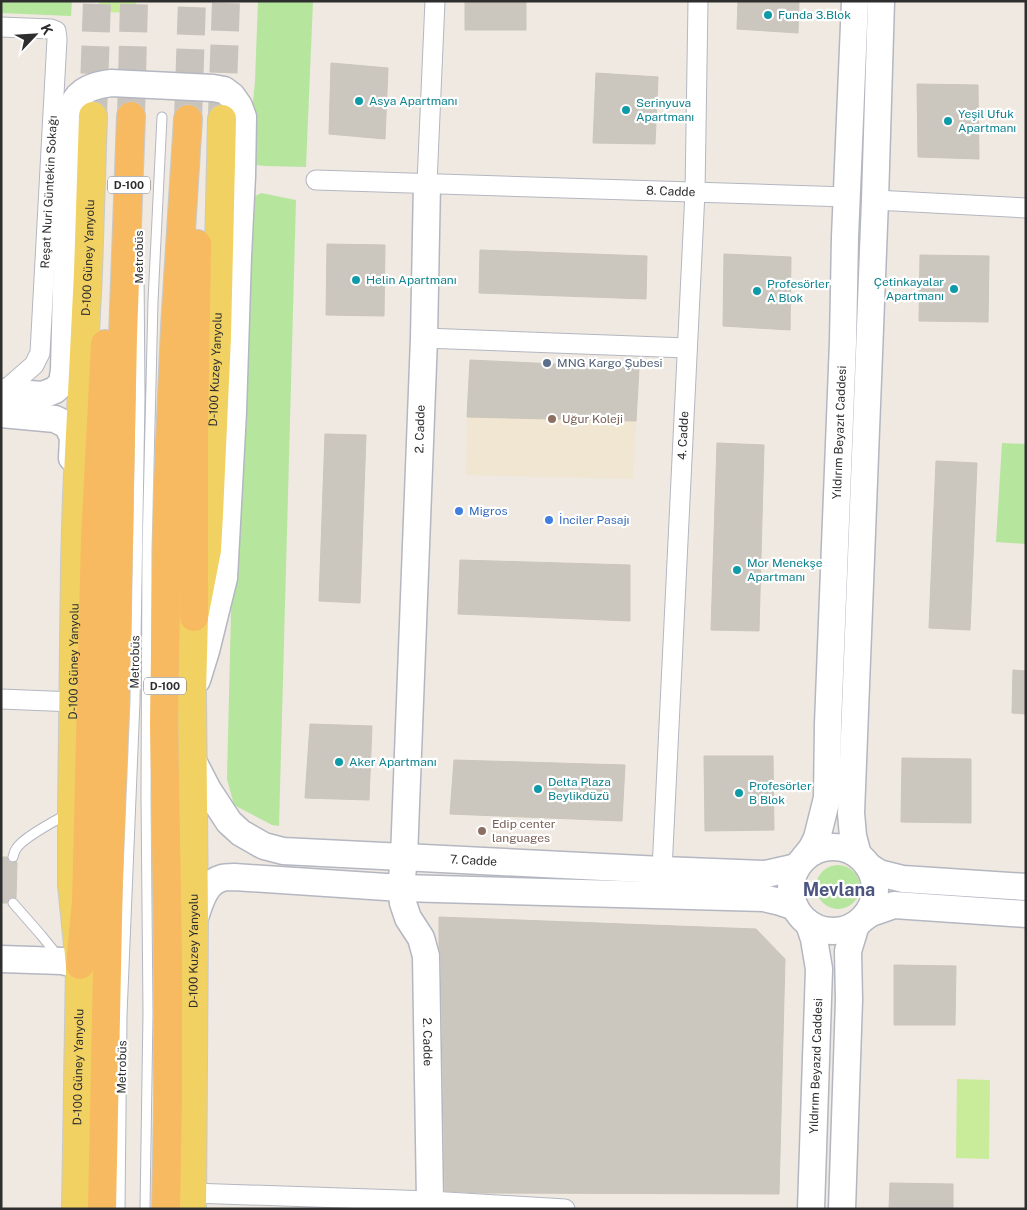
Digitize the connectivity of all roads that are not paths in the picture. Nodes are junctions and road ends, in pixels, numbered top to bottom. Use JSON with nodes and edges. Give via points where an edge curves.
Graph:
{"nodes":[{"id":1,"x":435,"y":1,"type":"edge"},
{"id":2,"x":698,"y":1,"type":"edge"},
{"id":3,"x":855,"y":1,"type":"edge"},
{"id":4,"x":881,"y":1,"type":"edge"},
{"id":5,"x":1,"y":27,"type":"edge"},
{"id":6,"x":94,"y":116,"type":"tunnel mouth"},
{"id":7,"x":135,"y":116,"type":"joint"},
{"id":8,"x":175,"y":118,"type":"joint"},
{"id":9,"x":222,"y":119,"type":"tunnel mouth"},
{"id":10,"x":139,"y":155,"type":"dead end"},
{"id":11,"x":186,"y":164,"type":"junction"},
{"id":12,"x":316,"y":180,"type":"dead end"},
{"id":13,"x":427,"y":183,"type":"junction"},
{"id":14,"x":695,"y":192,"type":"junction"},
{"id":15,"x":847,"y":197,"type":"junction"},
{"id":16,"x":875,"y":200,"type":"junction"},
{"id":17,"x":1026,"y":208,"type":"edge"},
{"id":18,"x":133,"y":258,"type":"junction"},
{"id":19,"x":424,"y":338,"type":"junction"},
{"id":20,"x":687,"y":348,"type":"junction"},
{"id":21,"x":7,"y":398,"type":"edge"},
{"id":22,"x":77,"y":495,"type":"junction"},
{"id":23,"x":194,"y":617,"type":"junction"},
{"id":24,"x":192,"y":694,"type":"junction"},
{"id":25,"x":1,"y":699,"type":"edge"},
{"id":26,"x":74,"y":702,"type":"junction"},
{"id":27,"x":193,"y":761,"type":"junction"},
{"id":28,"x":72,"y":812,"type":"junction"},
{"id":29,"x":13,"y":857,"type":"dead end"},
{"id":30,"x":404,"y":857,"type":"junction"},
{"id":31,"x":863,"y":861,"type":"junction"},
{"id":32,"x":800,"y":862,"type":"junction"},
{"id":33,"x":662,"y":870,"type":"junction"},
{"id":34,"x":1026,"y":887,"type":"edge"},
{"id":35,"x":401,"y":888,"type":"junction"},
{"id":36,"x":13,"y":903,"type":"dead end"},
{"id":37,"x":1026,"y":914,"type":"edge"},
{"id":38,"x":802,"y":916,"type":"junction"},
{"id":39,"x":194,"y":920,"type":"junction"},
{"id":40,"x":860,"y":921,"type":"junction"},
{"id":41,"x":1,"y":959,"type":"edge"},
{"id":42,"x":71,"y":963,"type":"junction"},
{"id":43,"x":192,"y":1201,"type":"edge"},
{"id":44,"x":430,"y":1202,"type":"junction"},
{"id":45,"x":76,"y":1209,"type":"edge"},
{"id":46,"x":102,"y":1209,"type":"edge"},
{"id":47,"x":120,"y":1209,"type":"edge"},
{"id":48,"x":145,"y":1209,"type":"edge"},
{"id":49,"x":166,"y":1209,"type":"edge"},
{"id":50,"x":565,"y":1209,"type":"edge"},
{"id":51,"x":811,"y":1209,"type":"edge"},
{"id":52,"x":842,"y":1209,"type":"edge"}],
"edges":[{"from":1,"to":13,"type":"street","name":"2. Cadde"},
{"from":2,"to":14,"type":"street","name":"4. Cadde"},
{"from":3,"to":15,"type":"main road","name":"Yıldırım Beyazıt Caddesi"},
{"from":4,"to":16,"type":"main road"},
{"from":5,"to":21,"type":"street","name":"Reşat Nuri Güntekin Sokağı","via":[[51,29],[56,31],[57,39],[40,353]]},
{"from":6,"to":22,"type":"main road","name":"D-100 Güney Yanyolu"},
{"from":7,"to":10,"type":"lane"},
{"from":7,"to":18,"type":"highway","number":"D-100"},
{"from":8,"to":11,"type":"highway","number":"D-100"},
{"from":8,"to":48,"type":"lane","name":"Metrobüs","via":[[153,301],[145,719],[148,1013]]},
{"from":9,"to":23,"type":"main road","name":"D-100 Kuzey Yanyolu","via":[[210,505],[207,550]]},
{"from":11,"to":23,"type":"highway","via":[[196,206],[198,235]]},
{"from":11,"to":49,"type":"highway","number":"D-100","via":[[167,508],[164,724],[168,951]]},
{"from":12,"to":13,"type":"street","name":"8. Cadde"},
{"from":13,"to":14,"type":"street","name":"8. Cadde"},
{"from":13,"to":19,"type":"main road","name":"2. Cadde"},
{"from":14,"to":15,"type":"street","name":"8. Cadde"},
{"from":14,"to":20,"type":"street","name":"4. Cadde"},
{"from":15,"to":16,"type":"main road","name":"8. Cadde"},
{"from":15,"to":32,"type":"main road","name":"Yıldırım Beyazıt Caddesi","via":[[826,798],[817,838]]},
{"from":16,"to":17,"type":"street","name":"8. Cadde"},
{"from":16,"to":31,"type":"main road","via":[[851,813],[853,836]]},
{"from":18,"to":42,"type":"highway","via":[[115,278],[108,302],[95,538],[86,901]]},
{"from":18,"to":46,"type":"highway","number":"D-100","via":[[123,336]]},
{"from":18,"to":47,"type":"lane","name":"Metrobüs","via":[[140,397],[135,700],[122,1015]]},
{"from":19,"to":20,"type":"street"},
{"from":19,"to":30,"type":"main road","name":"2. Cadde"},
{"from":20,"to":33,"type":"street","name":"4. Cadde"},
{"from":21,"to":22,"type":"main road","via":[[67,425],[73,437],[73,483]]},
{"from":21,"to":24,"type":"main road","via":[[43,395],[62,383],[70,125],[77,98],[97,84],[111,83],[224,90],[232,96],[243,117],[226,550],[224,578]]},
{"from":22,"to":26,"type":"main road","name":"D-100 Güney Yanyolu"},
{"from":23,"to":24,"type":"main road","name":"D-100 Kuzey Yanyolu"},
{"from":24,"to":27,"type":"main road","name":"D-100 Kuzey Yanyolu"},
{"from":25,"to":26,"type":"street"},
{"from":26,"to":28,"type":"main road","name":"D-100 Güney Yanyolu"},
{"from":27,"to":30,"type":"main road","name":"7. Cadde","via":[[230,822],[241,833],[264,846]]},
{"from":27,"to":39,"type":"main road","name":"D-100 Kuzey Yanyolu"},
{"from":28,"to":29,"type":"lane","via":[[27,839],[16,848]]},
{"from":28,"to":42,"type":"main road","name":"D-100 Güney Yanyolu"},
{"from":30,"to":33,"type":"main road","name":"7. Cadde"},
{"from":30,"to":35,"type":"main road","name":"2. Cadde"},
{"from":31,"to":32,"type":"main road","via":[[848,850],[836,847],[814,852]]},
{"from":31,"to":34,"type":"main road","via":[[879,873],[903,879]]},
{"from":31,"to":40,"type":"main road","via":[[874,879],[875,893],[872,906]]},
{"from":32,"to":33,"type":"main road","name":"7. Cadde","via":[[766,874]]},
{"from":32,"to":38,"type":"main road","via":[[793,876],[791,897]]},
{"from":35,"to":38,"type":"main road","via":[[764,898],[780,902]]},
{"from":35,"to":39,"type":"main road","via":[[222,878],[212,882],[205,891]]},
{"from":35,"to":44,"type":"main road","name":"2. Cadde","via":[[408,918],[421,938],[426,956]]},
{"from":36,"to":42,"type":"lane"},
{"from":37,"to":40,"type":"main road","via":[[894,905],[871,913]]},
{"from":38,"to":40,"type":"main road","via":[[820,930],[832,932]]},
{"from":38,"to":51,"type":"main road","name":"Yıldırım Beyazıd Caddesi","via":[[814,939],[819,969]]},
{"from":39,"to":43,"type":"main road","name":"D-100 Kuzey Yanyolu"},
{"from":40,"to":52,"type":"main road","via":[[848,951]]},
{"from":41,"to":42,"type":"main road"},
{"from":42,"to":45,"type":"main road","name":"D-100 Güney Yanyolu"},
{"from":43,"to":44,"type":"street"},
{"from":44,"to":50,"type":"street"}]}
